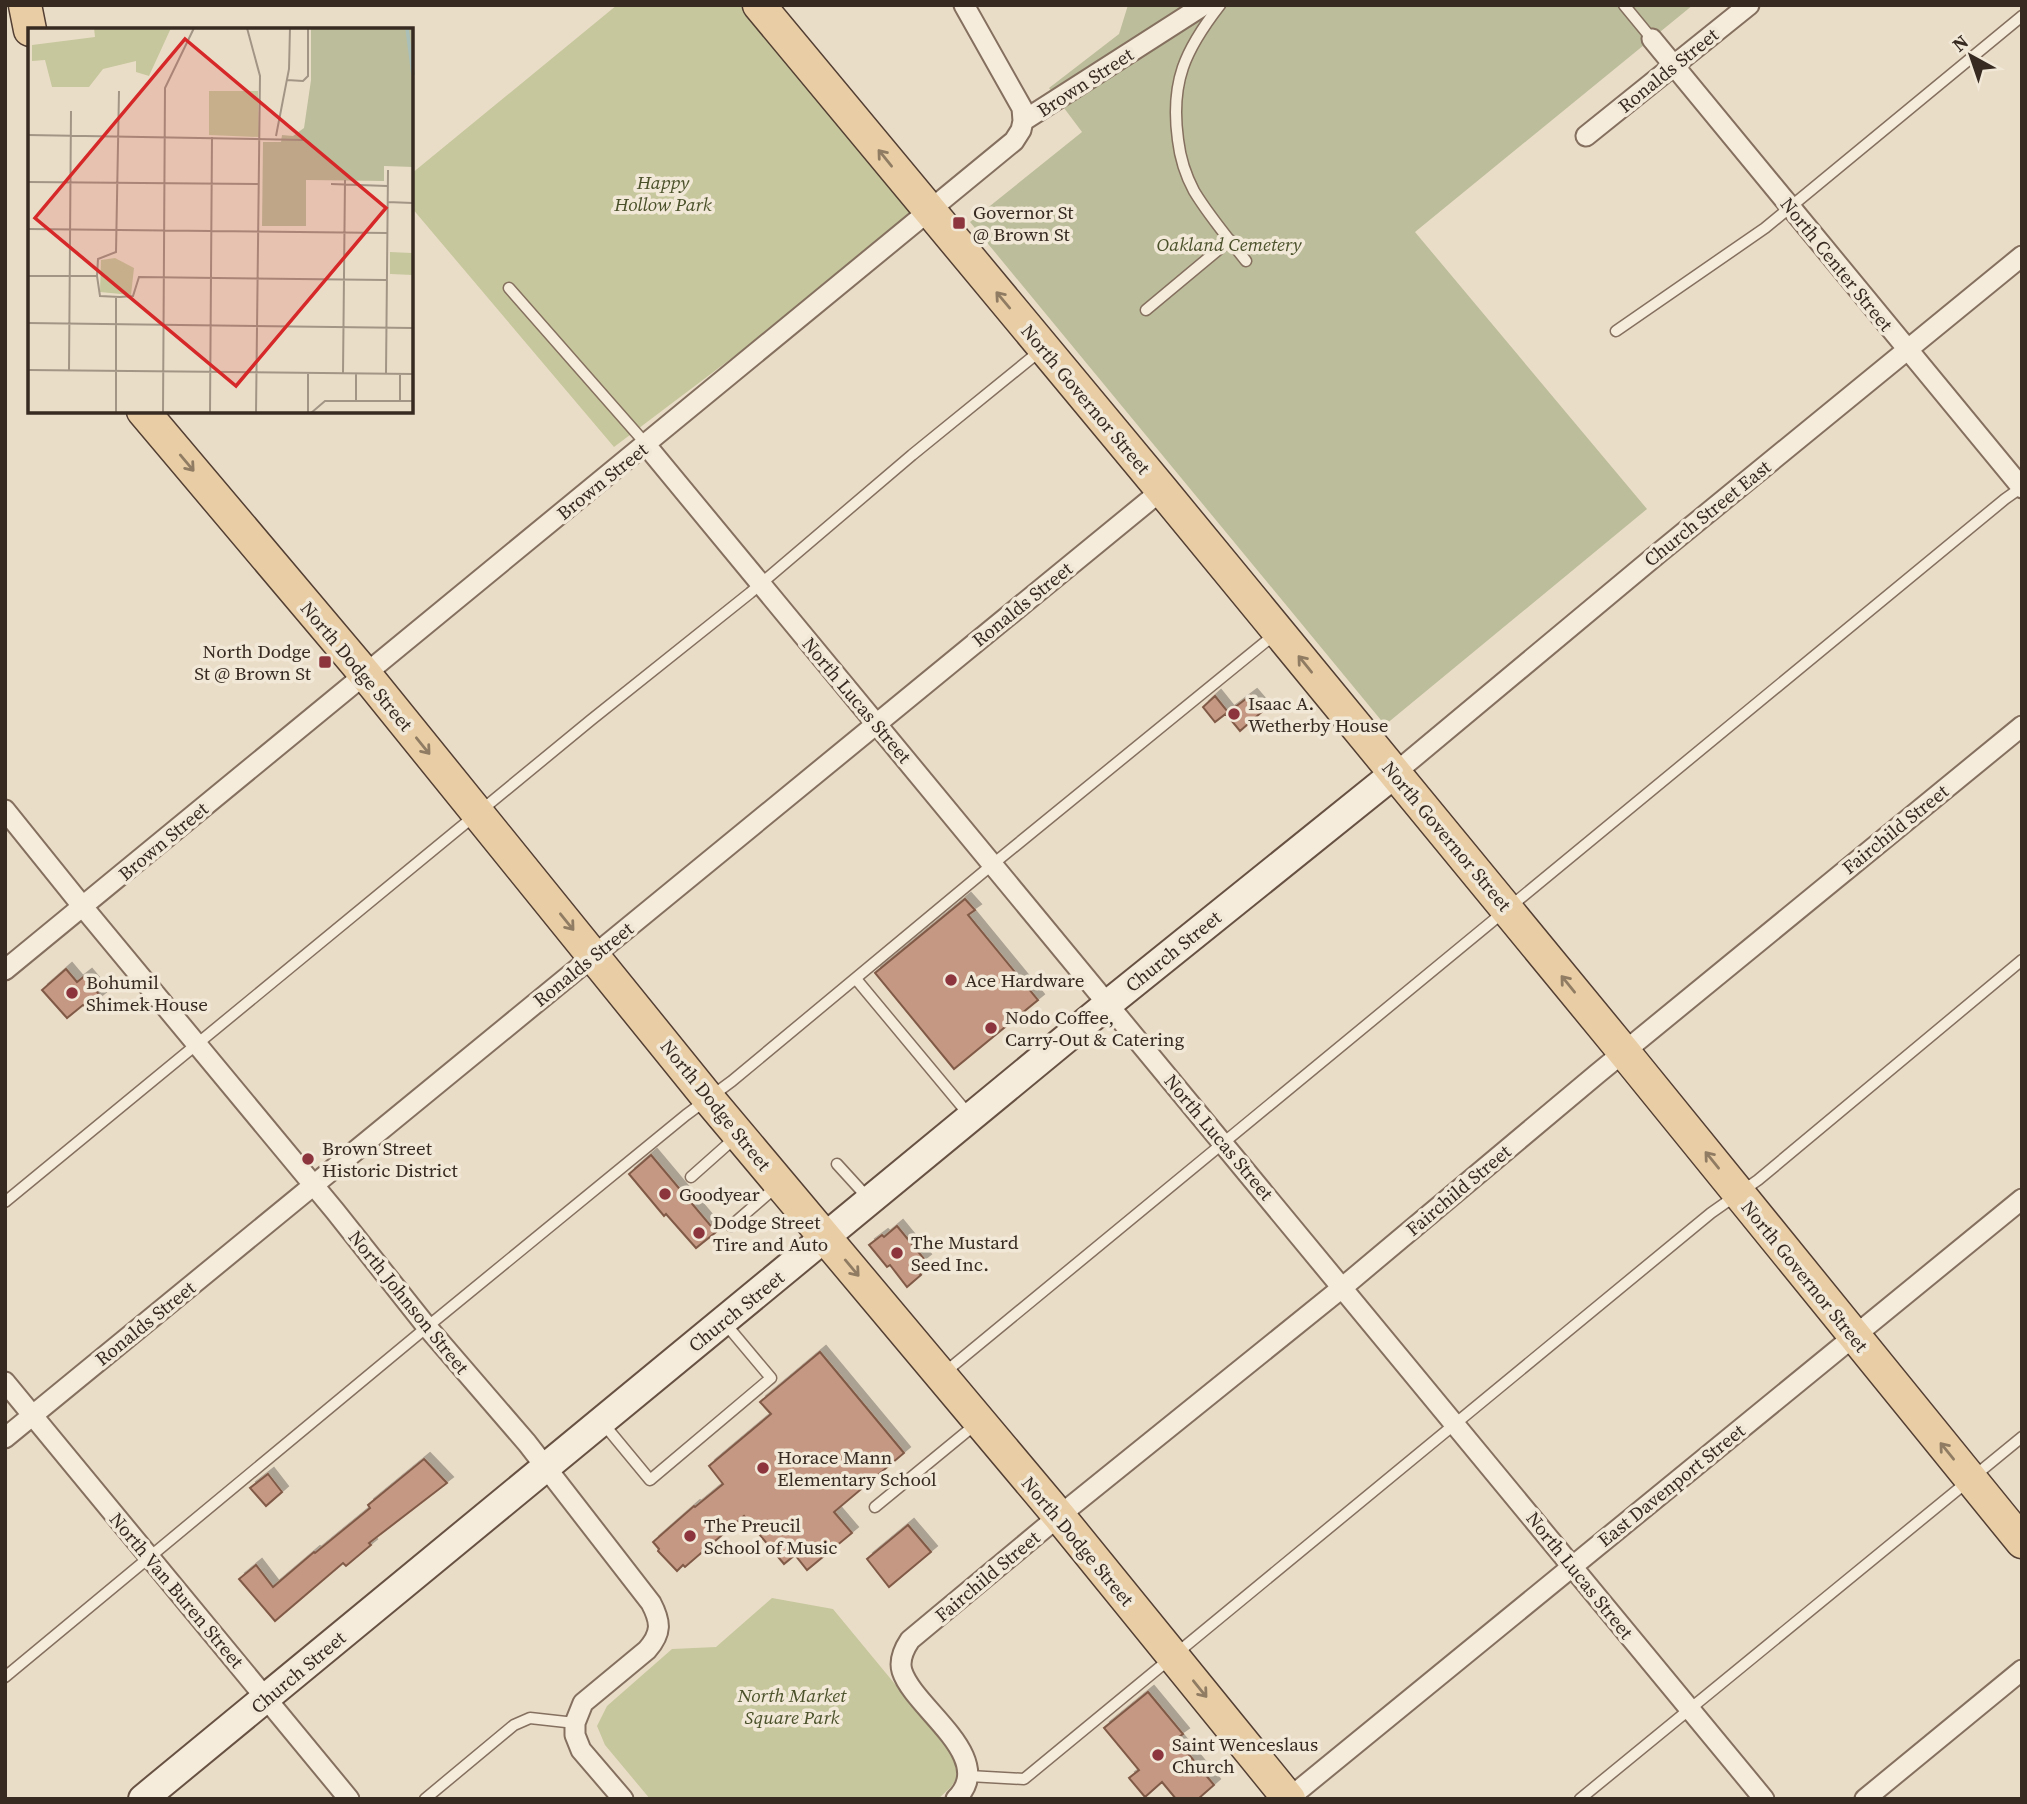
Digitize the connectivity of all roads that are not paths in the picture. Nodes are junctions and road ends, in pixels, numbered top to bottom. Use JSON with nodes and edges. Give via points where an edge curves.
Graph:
{"nodes":[{"id":1,"x":25,"y":5,"type":"edge"},
{"id":2,"x":759,"y":5,"type":"edge"},
{"id":3,"x":964,"y":5,"type":"edge"},
{"id":4,"x":1204,"y":5,"type":"edge"},
{"id":5,"x":1220,"y":5,"type":"edge"},
{"id":6,"x":1624,"y":5,"type":"edge"},
{"id":7,"x":1749,"y":5,"type":"edge"},
{"id":8,"x":2022,"y":16,"type":"edge"},
{"id":9,"x":30,"y":28,"type":"edge"},
{"id":10,"x":1652,"y":39,"type":"joint"},
{"id":11,"x":1674,"y":65,"type":"junction"},
{"id":12,"x":1023,"y":121,"type":"junction"},
{"id":13,"x":1586,"y":136,"type":"dead end"},
{"id":14,"x":1790,"y":207,"type":"junction"},
{"id":15,"x":928,"y":210,"type":"junction"},
{"id":16,"x":1230,"y":240,"type":"junction"},
{"id":17,"x":2022,"y":256,"type":"edge"},
{"id":18,"x":1246,"y":261,"type":"dead end"},
{"id":19,"x":509,"y":288,"type":"dead end"},
{"id":20,"x":1146,"y":310,"type":"dead end"},
{"id":21,"x":1616,"y":331,"type":"dead end"},
{"id":22,"x":1043,"y":348,"type":"junction"},
{"id":23,"x":1907,"y":350,"type":"junction"},
{"id":24,"x":144,"y":413,"type":"edge"},
{"id":25,"x":646,"y":445,"type":"junction"},
{"id":26,"x":2022,"y":488,"type":"edge"},
{"id":27,"x":1162,"y":490,"type":"junction"},
{"id":28,"x":761,"y":584,"type":"junction"},
{"id":29,"x":1278,"y":632,"type":"junction"},
{"id":30,"x":365,"y":674,"type":"junction"},
{"id":31,"x":876,"y":723,"type":"junction"},
{"id":32,"x":2022,"y":726,"type":"edge"},
{"id":33,"x":1395,"y":773,"type":"junction"},
{"id":34,"x":5,"y":810,"type":"edge"},
{"id":35,"x":478,"y":813,"type":"junction"},
{"id":36,"x":993,"y":864,"type":"junction"},
{"id":37,"x":83,"y":907,"type":"junction"},
{"id":38,"x":1507,"y":909,"type":"junction"},
{"id":39,"x":593,"y":955,"type":"junction"},
{"id":40,"x":2022,"y":960,"type":"edge"},
{"id":41,"x":5,"y":970,"type":"edge"},
{"id":42,"x":856,"y":979,"type":"junction"},
{"id":43,"x":1108,"y":1004,"type":"junction"},
{"id":44,"x":197,"y":1045,"type":"junction"},
{"id":45,"x":1624,"y":1052,"type":"junction"},
{"id":46,"x":708,"y":1098,"type":"junction"},
{"id":47,"x":971,"y":1117,"type":"junction"},
{"id":48,"x":739,"y":1135,"type":"junction"},
{"id":49,"x":1224,"y":1143,"type":"junction"},
{"id":50,"x":837,"y":1164,"type":"dead end"},
{"id":51,"x":691,"y":1177,"type":"dead end"},
{"id":52,"x":780,"y":1183,"type":"junction"},
{"id":53,"x":313,"y":1184,"type":"junction"},
{"id":54,"x":1739,"y":1193,"type":"junction"},
{"id":55,"x":2022,"y":1199,"type":"edge"},
{"id":56,"x":870,"y":1201,"type":"junction"},
{"id":57,"x":5,"y":1202,"type":"edge"},
{"id":58,"x":731,"y":1226,"type":"dead end"},
{"id":59,"x":826,"y":1238,"type":"junction"},
{"id":60,"x":1343,"y":1287,"type":"junction"},
{"id":61,"x":723,"y":1321,"type":"junction"},
{"id":62,"x":427,"y":1326,"type":"junction"},
{"id":63,"x":1853,"y":1336,"type":"junction"},
{"id":64,"x":941,"y":1376,"type":"junction"},
{"id":65,"x":5,"y":1382,"type":"edge"},
{"id":66,"x":33,"y":1415,"type":"junction"},
{"id":67,"x":979,"y":1421,"type":"junction"},
{"id":68,"x":602,"y":1422,"type":"junction"},
{"id":69,"x":1455,"y":1424,"type":"junction"},
{"id":70,"x":2022,"y":1437,"type":"edge"},
{"id":71,"x":5,"y":1438,"type":"edge"},
{"id":72,"x":546,"y":1467,"type":"junction"},
{"id":73,"x":1970,"y":1479,"type":"junction"},
{"id":74,"x":875,"y":1507,"type":"dead end"},
{"id":75,"x":1059,"y":1516,"type":"junction"},
{"id":76,"x":2022,"y":1542,"type":"edge"},
{"id":77,"x":149,"y":1556,"type":"junction"},
{"id":78,"x":1573,"y":1565,"type":"junction"},
{"id":79,"x":1173,"y":1656,"type":"junction"},
{"id":80,"x":2022,"y":1670,"type":"edge"},
{"id":81,"x":5,"y":1677,"type":"edge"},
{"id":82,"x":266,"y":1699,"type":"junction"},
{"id":83,"x":1690,"y":1709,"type":"junction"},
{"id":84,"x":575,"y":1723,"type":"junction"},
{"id":85,"x":969,"y":1776,"type":"junction"},
{"id":86,"x":1289,"y":1798,"type":"edge"},
{"id":87,"x":143,"y":1799,"type":"edge"},
{"id":88,"x":349,"y":1799,"type":"edge"},
{"id":89,"x":425,"y":1799,"type":"edge"},
{"id":90,"x":623,"y":1799,"type":"edge"},
{"id":91,"x":956,"y":1799,"type":"edge"},
{"id":92,"x":1580,"y":1799,"type":"edge"},
{"id":93,"x":1764,"y":1799,"type":"edge"},
{"id":94,"x":1866,"y":1799,"type":"edge"}],
"edges":[{"from":1,"to":9,"type":"main road"},
{"from":15,"to":2,"type":"main road","name":"North Governor Street","one_way":true},
{"from":3,"to":12,"type":"street","via":[[1022,108]]},
{"from":4,"to":12,"type":"street","name":"Brown Street"},
{"from":5,"to":16,"type":"lane","via":[[1192,45],[1177,84],[1175,120],[1180,154],[1193,189]]},
{"from":6,"to":10,"type":"lane"},
{"from":7,"to":11,"type":"street","name":"Ronalds Street"},
{"from":8,"to":14,"type":"lane"},
{"from":10,"to":11,"type":"street","name":"North Center Street"},
{"from":11,"to":13,"type":"street","name":"Ronalds Street"},
{"from":11,"to":14,"type":"street","name":"North Center Street"},
{"from":12,"to":15,"type":"street","name":"Brown Street","via":[[1014,141]]},
{"from":14,"to":21,"type":"lane"},
{"from":14,"to":23,"type":"street","name":"North Center Street"},
{"from":22,"to":15,"type":"main road","name":"North Governor Street","one_way":true},
{"from":15,"to":25,"type":"street","name":"Brown Street"},
{"from":16,"to":18,"type":"lane"},
{"from":16,"to":20,"type":"lane"},
{"from":17,"to":23,"type":"street","name":"Church Street East"},
{"from":19,"to":25,"type":"lane"},
{"from":22,"to":27,"type":"main road","name":"North Governor Street"},
{"from":22,"to":28,"type":"lane"},
{"from":23,"to":26,"type":"street","name":"North Center Street"},
{"from":23,"to":33,"type":"street","name":"Church Street East"},
{"from":24,"to":30,"type":"main road","name":"North Dodge Street","one_way":true},
{"from":25,"to":28,"type":"street","name":"North Lucas Street"},
{"from":25,"to":30,"type":"street","name":"Brown Street"},
{"from":26,"to":38,"type":"lane"},
{"from":27,"to":29,"type":"main road","name":"North Governor Street"},
{"from":27,"to":31,"type":"street","name":"Ronalds Street"},
{"from":28,"to":31,"type":"street","name":"North Lucas Street"},
{"from":28,"to":35,"type":"lane"},
{"from":33,"to":29,"type":"main road","name":"North Governor Street","one_way":true},
{"from":29,"to":36,"type":"lane"},
{"from":30,"to":35,"type":"main road","name":"North Dodge Street","one_way":true},
{"from":30,"to":37,"type":"street","name":"Brown Street"},
{"from":31,"to":36,"type":"street","name":"North Lucas Street"},
{"from":31,"to":39,"type":"street","name":"Ronalds Street"},
{"from":32,"to":45,"type":"street","name":"Fairchild Street"},
{"from":33,"to":38,"type":"main road","name":"North Governor Street"},
{"from":33,"to":43,"type":"street","name":"Church Street"},
{"from":34,"to":37,"type":"street","name":"North Johnson Street"},
{"from":35,"to":39,"type":"main road","name":"North Dodge Street","one_way":true},
{"from":35,"to":44,"type":"lane"},
{"from":36,"to":42,"type":"lane"},
{"from":36,"to":43,"type":"street","name":"North Lucas Street"},
{"from":37,"to":41,"type":"street","name":"Brown Street"},
{"from":37,"to":44,"type":"street","name":"North Johnson Street"},
{"from":45,"to":38,"type":"main road","name":"North Governor Street","one_way":true},
{"from":38,"to":49,"type":"lane"},
{"from":39,"to":46,"type":"main road","name":"North Dodge Street"},
{"from":39,"to":53,"type":"street","name":"Ronalds Street"},
{"from":40,"to":54,"type":"lane"},
{"from":42,"to":46,"type":"lane"},
{"from":42,"to":47,"type":"lane"},
{"from":43,"to":47,"type":"street","name":"Church Street"},
{"from":43,"to":49,"type":"street","name":"North Lucas Street"},
{"from":44,"to":53,"type":"street","name":"North Johnson Street"},
{"from":44,"to":57,"type":"lane"},
{"from":54,"to":45,"type":"main road","name":"North Governor Street","one_way":true},
{"from":45,"to":60,"type":"street","name":"Fairchild Street"},
{"from":46,"to":48,"type":"main road","name":"North Dodge Street"},
{"from":46,"to":62,"type":"lane"},
{"from":47,"to":56,"type":"street","name":"Church Street"},
{"from":48,"to":51,"type":"lane"},
{"from":48,"to":52,"type":"main road","name":"North Dodge Street"},
{"from":49,"to":60,"type":"street","name":"North Lucas Street"},
{"from":49,"to":64,"type":"lane"},
{"from":50,"to":56,"type":"lane"},
{"from":52,"to":58,"type":"lane"},
{"from":52,"to":59,"type":"main road","name":"North Dodge Street"},
{"from":53,"to":62,"type":"street","name":"North Johnson Street"},
{"from":53,"to":66,"type":"street","name":"Ronalds Street"},
{"from":54,"to":63,"type":"main road","name":"North Governor Street"},
{"from":54,"to":69,"type":"lane"},
{"from":55,"to":63,"type":"street","name":"East Davenport Street"},
{"from":56,"to":59,"type":"street","name":"Church Street"},
{"from":59,"to":61,"type":"street","name":"Church Street"},
{"from":59,"to":64,"type":"main road","name":"North Dodge Street","one_way":true},
{"from":60,"to":69,"type":"street","name":"North Lucas Street"},
{"from":60,"to":75,"type":"street","name":"Fairchild Street"},
{"from":61,"to":68,"type":"street","name":"Church Street"},
{"from":61,"to":68,"type":"lane","via":[[771,1377],[650,1480]]},
{"from":62,"to":72,"type":"street","name":"North Johnson Street"},
{"from":62,"to":77,"type":"lane"},
{"from":73,"to":63,"type":"main road","name":"North Governor Street","one_way":true},
{"from":63,"to":78,"type":"street","name":"East Davenport Street"},
{"from":64,"to":67,"type":"main road","name":"North Dodge Street"},
{"from":65,"to":66,"type":"street","name":"North Van Buren Street"},
{"from":66,"to":71,"type":"street","name":"Ronalds Street"},
{"from":66,"to":77,"type":"street","name":"North Van Buren Street"},
{"from":67,"to":74,"type":"lane"},
{"from":67,"to":75,"type":"main road","name":"North Dodge Street"},
{"from":68,"to":72,"type":"street","name":"Church Street"},
{"from":69,"to":78,"type":"street","name":"North Lucas Street"},
{"from":69,"to":79,"type":"lane"},
{"from":70,"to":73,"type":"lane"},
{"from":72,"to":82,"type":"street","name":"Church Street"},
{"from":72,"to":84,"type":"street","name":"North Johnson Street","via":[[651,1603],[659,1626],[647,1650],[583,1703]]},
{"from":73,"to":76,"type":"main road","name":"North Governor Street"},
{"from":73,"to":83,"type":"lane"},
{"from":75,"to":79,"type":"main road","name":"North Dodge Street"},
{"from":75,"to":85,"type":"street","name":"Fairchild Street","via":[[910,1640],[901,1660],[909,1684],[960,1749]]},
{"from":77,"to":81,"type":"lane"},
{"from":77,"to":82,"type":"street","name":"North Van Buren Street"},
{"from":78,"to":83,"type":"street","name":"North Lucas Street"},
{"from":78,"to":86,"type":"street","name":"East Davenport Street"},
{"from":79,"to":85,"type":"lane","via":[[1024,1779]]},
{"from":79,"to":86,"type":"main road","name":"North Dodge Street","one_way":true},
{"from":80,"to":94,"type":"street"},
{"from":82,"to":87,"type":"street","name":"Church Street"},
{"from":82,"to":88,"type":"street","name":"North Van Buren Street"},
{"from":83,"to":92,"type":"lane"},
{"from":83,"to":93,"type":"street","name":"North Lucas Street"},
{"from":84,"to":89,"type":"lane","via":[[530,1718],[514,1725]]},
{"from":84,"to":90,"type":"street","via":[[581,1750]]},
{"from":85,"to":91,"type":"street"}]}
